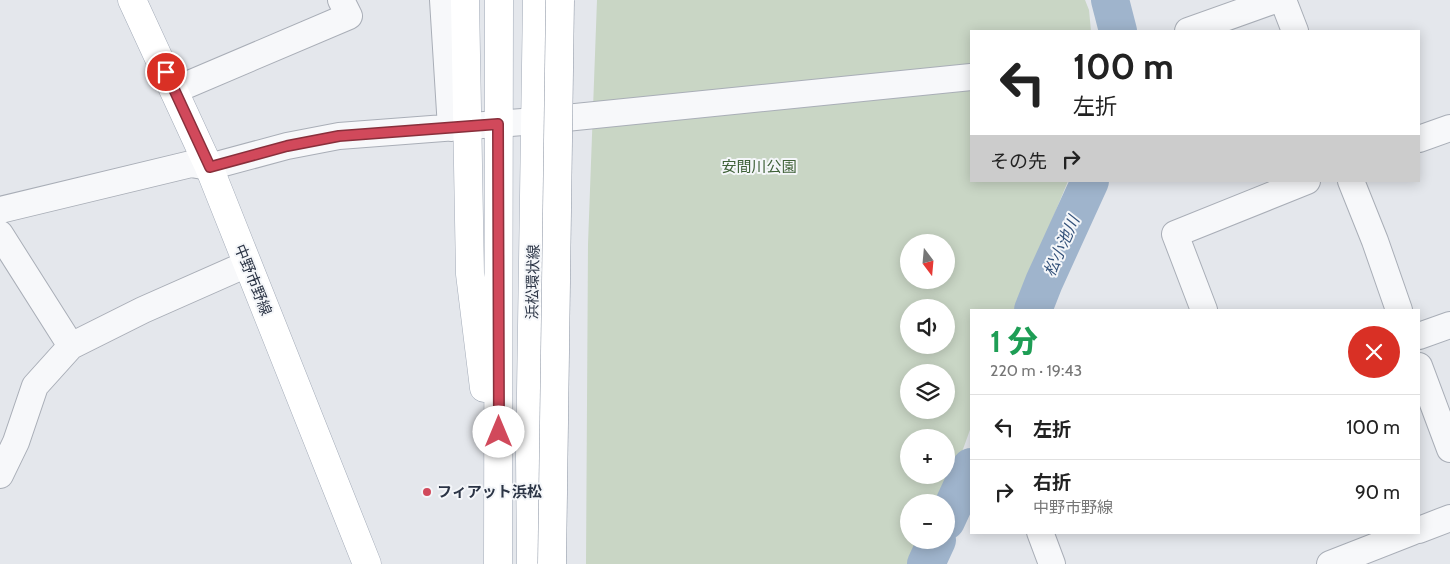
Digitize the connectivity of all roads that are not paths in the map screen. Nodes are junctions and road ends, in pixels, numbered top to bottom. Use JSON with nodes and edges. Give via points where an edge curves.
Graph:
{"nodes":[{"id":1,"x":132,"y":0,"type":"edge"},
{"id":2,"x":341,"y":0,"type":"edge"},
{"id":3,"x":443,"y":0,"type":"edge"},
{"id":4,"x":465,"y":0,"type":"edge"},
{"id":5,"x":499,"y":0,"type":"edge"},
{"id":6,"x":537,"y":0,"type":"edge"},
{"id":7,"x":560,"y":0,"type":"edge"},
{"id":8,"x":1275,"y":0,"type":"edge"},
{"id":9,"x":1283,"y":0,"type":"edge"},
{"id":10,"x":1191,"y":30,"type":"edge"},
{"id":11,"x":1295,"y":30,"type":"edge"},
{"id":12,"x":970,"y":77,"type":"edge"},
{"id":13,"x":175,"y":90,"type":"junction"},
{"id":14,"x":536,"y":121,"type":"junction"},
{"id":15,"x":498,"y":124,"type":"junction"},
{"id":16,"x":460,"y":127,"type":"junction"},
{"id":17,"x":1450,"y":128,"type":"edge"},
{"id":18,"x":1420,"y":139,"type":"edge"},
{"id":19,"x":210,"y":167,"type":"junction"},
{"id":20,"x":1304,"y":182,"type":"edge"},
{"id":21,"x":1351,"y":182,"type":"edge"},
{"id":22,"x":0,"y":210,"type":"edge"},
{"id":23,"x":0,"y":234,"type":"edge"},
{"id":24,"x":247,"y":264,"type":"junction"},
{"id":25,"x":1204,"y":309,"type":"edge"},
{"id":26,"x":1399,"y":309,"type":"edge"},
{"id":27,"x":1450,"y":325,"type":"edge"},
{"id":28,"x":1420,"y":336,"type":"edge"},
{"id":29,"x":71,"y":346,"type":"junction"},
{"id":30,"x":1420,"y":369,"type":"edge"},
{"id":31,"x":1450,"y":449,"type":"edge"},
{"id":32,"x":0,"y":475,"type":"edge"},
{"id":33,"x":499,"y":508,"type":"junction"},
{"id":34,"x":1450,"y":518,"type":"edge"},
{"id":35,"x":1420,"y":530,"type":"edge"},
{"id":36,"x":1041,"y":534,"type":"edge"},
{"id":37,"x":1407,"y":534,"type":"edge"},
{"id":38,"x":368,"y":564,"type":"edge"},
{"id":39,"x":498,"y":564,"type":"edge"},
{"id":40,"x":531,"y":564,"type":"edge"},
{"id":41,"x":552,"y":564,"type":"edge"},
{"id":42,"x":1052,"y":564,"type":"edge"},
{"id":43,"x":1330,"y":564,"type":"edge"}],
"edges":[{"from":1,"to":13,"type":"main road","name":"中野市野線"},
{"from":2,"to":13,"type":"street","via":[[349,16]]},
{"from":3,"to":16,"type":"street"},
{"from":4,"to":16,"type":"main road"},
{"from":5,"to":15,"type":"main road"},
{"from":6,"to":14,"type":"main road","name":"浜松環状線"},
{"from":7,"to":41,"type":"main road","bridge":true},
{"from":8,"to":10,"type":"street"},
{"from":9,"to":11,"type":"street"},
{"from":12,"to":14,"type":"street"},
{"from":13,"to":19,"type":"main road","name":"中野市野線"},
{"from":14,"to":15,"type":"street"},
{"from":14,"to":40,"type":"main road","name":"浜松環状線"},
{"from":15,"to":16,"type":"street"},
{"from":15,"to":33,"type":"main road"},
{"from":16,"to":19,"type":"street","via":[[339,136]]},
{"from":16,"to":33,"type":"main road","via":[[470,274]]},
{"from":17,"to":18,"type":"street"},
{"from":19,"to":22,"type":"street","via":[[191,164]]},
{"from":19,"to":24,"type":"main road","name":"中野市野線"},
{"from":20,"to":25,"type":"street","via":[[1174,234]]},
{"from":21,"to":26,"type":"street"},
{"from":23,"to":29,"type":"street"},
{"from":24,"to":29,"type":"street"},
{"from":24,"to":38,"type":"main road","name":"中野市野線"},
{"from":27,"to":28,"type":"street"},
{"from":29,"to":32,"type":"street","via":[[35,386],[16,442]]},
{"from":30,"to":31,"type":"street"},
{"from":33,"to":39,"type":"main road"},
{"from":34,"to":35,"type":"street"},
{"from":36,"to":42,"type":"street"},
{"from":37,"to":43,"type":"street"}]}
